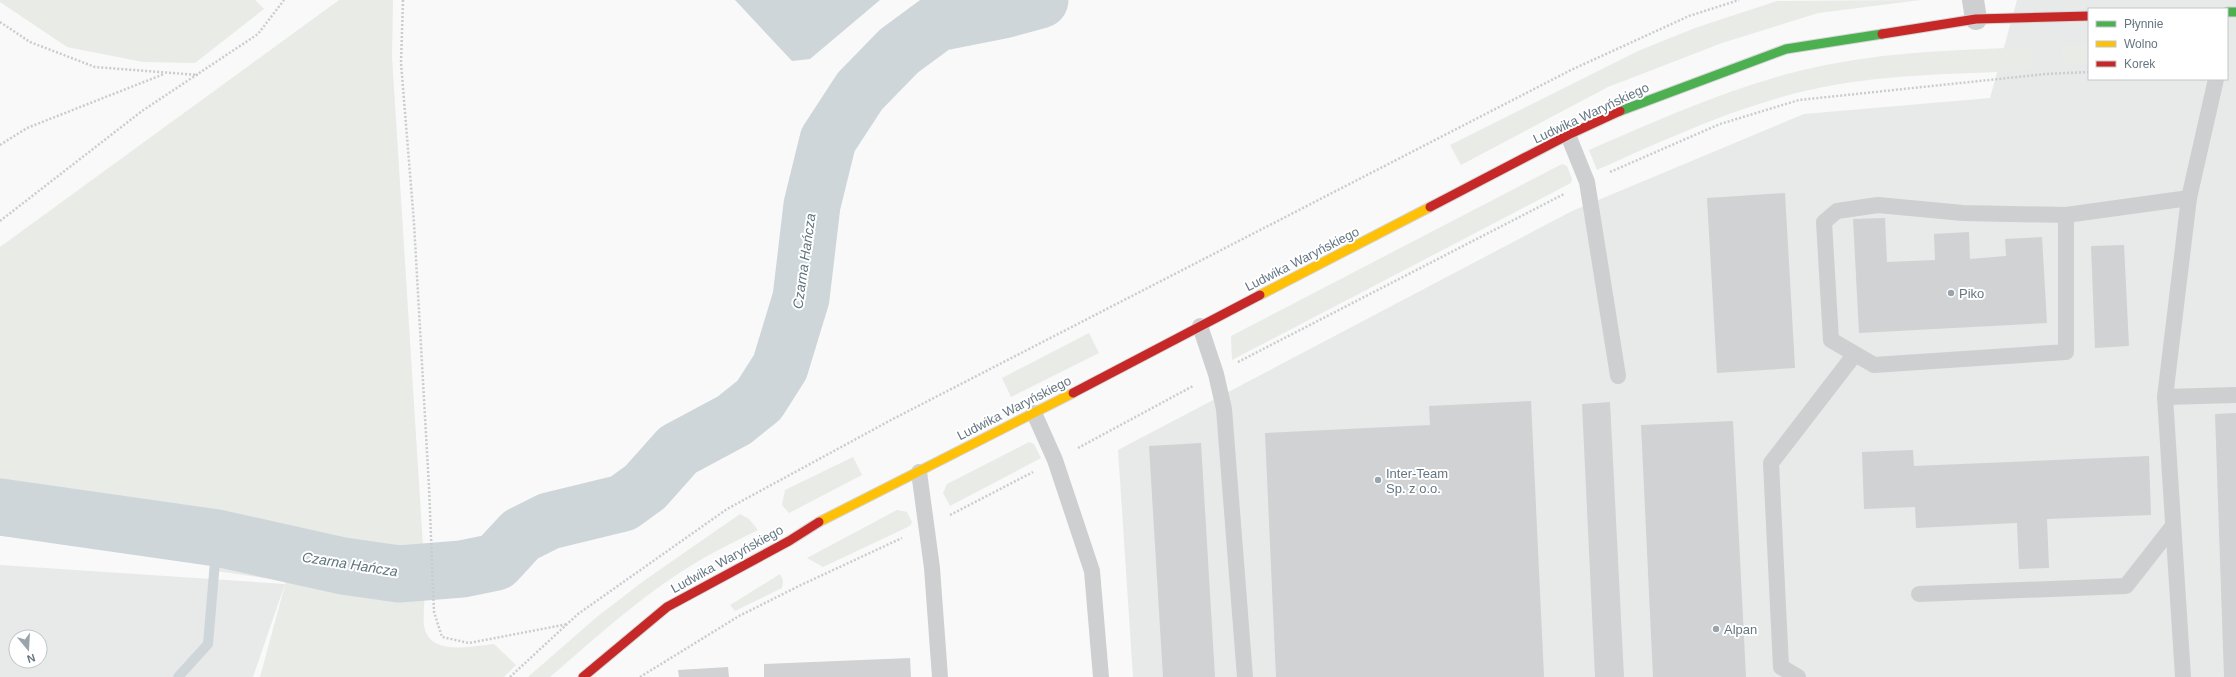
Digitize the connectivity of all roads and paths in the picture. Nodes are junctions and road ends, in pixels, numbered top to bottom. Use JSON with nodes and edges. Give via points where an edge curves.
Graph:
{"nodes":[{"id":1,"x":284,"y":0,"type":"edge"},
{"id":2,"x":404,"y":0,"type":"edge"},
{"id":3,"x":1739,"y":0,"type":"edge"},
{"id":4,"x":1974,"y":10,"type":"edge"},
{"id":5,"x":2088,"y":16,"type":"edge"},
{"id":6,"x":0,"y":22,"type":"edge"},
{"id":7,"x":2088,"y":72,"type":"edge"},
{"id":8,"x":166,"y":73,"type":"junction"},
{"id":9,"x":198,"y":75,"type":"junction"},
{"id":10,"x":2216,"y":80,"type":"edge"},
{"id":11,"x":1568,"y":136,"type":"junction"},
{"id":12,"x":0,"y":146,"type":"edge"},
{"id":13,"x":1587,"y":182,"type":"junction"},
{"id":14,"x":2189,"y":198,"type":"junction"},
{"id":15,"x":2066,"y":215,"type":"junction"},
{"id":16,"x":0,"y":221,"type":"edge"},
{"id":17,"x":1200,"y":326,"type":"junction"},
{"id":18,"x":1855,"y":354,"type":"junction"},
{"id":19,"x":1216,"y":374,"type":"junction"},
{"id":20,"x":1618,"y":376,"type":"dead end"},
{"id":21,"x":2236,"y":395,"type":"edge"},
{"id":22,"x":2165,"y":397,"type":"junction"},
{"id":23,"x":1034,"y":413,"type":"junction"},
{"id":24,"x":1055,"y":460,"type":"junction"},
{"id":25,"x":919,"y":472,"type":"junction"},
{"id":26,"x":928,"y":526,"type":"junction"},
{"id":27,"x":2173,"y":526,"type":"junction"},
{"id":28,"x":1920,"y":594,"type":"dead end"},
{"id":29,"x":569,"y":624,"type":"junction"},
{"id":30,"x":510,"y":677,"type":"edge"},
{"id":31,"x":583,"y":677,"type":"edge"},
{"id":32,"x":640,"y":677,"type":"edge"},
{"id":33,"x":940,"y":677,"type":"edge"},
{"id":34,"x":1101,"y":677,"type":"edge"},
{"id":35,"x":1246,"y":677,"type":"edge"},
{"id":36,"x":1798,"y":677,"type":"edge"},
{"id":37,"x":2183,"y":677,"type":"edge"}],
"edges":[{"from":1,"to":9,"type":"path","via":[[258,34]]},
{"from":2,"to":29,"type":"path","via":[[401,63],[414,223],[434,612],[442,637],[469,643]]},
{"from":3,"to":29,"type":"path","via":[[1689,16],[1571,70],[891,420],[727,509],[578,614]]},
{"from":4,"to":5,"type":"street","name":"Ludwika Waryńskiego"},
{"from":4,"to":11,"type":"street","name":"Ludwika Waryńskiego","via":[[1786,48],[1630,107]]},
{"from":6,"to":8,"type":"path","via":[[30,42],[95,67]]},
{"from":7,"to":13,"type":"path","via":[[2046,74],[1799,100],[1720,124]]},
{"from":8,"to":9,"type":"path"},
{"from":8,"to":12,"type":"path","via":[[27,128]]},
{"from":9,"to":16,"type":"path","via":[[142,111]]},
{"from":10,"to":14,"type":"lane"},
{"from":11,"to":13,"type":"lane"},
{"from":11,"to":17,"type":"street","name":"Ludwika Waryńskiego"},
{"from":13,"to":19,"type":"path"},
{"from":13,"to":20,"type":"lane"},
{"from":14,"to":15,"type":"lane"},
{"from":14,"to":22,"type":"lane"},
{"from":15,"to":18,"type":"lane","via":[[2066,352],[1874,365]]},
{"from":15,"to":18,"type":"lane","via":[[1963,213],[1878,205],[1837,211],[1824,222],[1831,340]]},
{"from":17,"to":19,"type":"lane"},
{"from":17,"to":23,"type":"street","name":"Ludwika Waryńskiego"},
{"from":18,"to":36,"type":"lane","via":[[1772,463],[1781,667]]},
{"from":19,"to":24,"type":"path"},
{"from":19,"to":35,"type":"lane","via":[[1224,409]]},
{"from":21,"to":22,"type":"lane"},
{"from":22,"to":27,"type":"lane"},
{"from":23,"to":24,"type":"lane"},
{"from":23,"to":25,"type":"street","name":"Ludwika Waryńskiego"},
{"from":24,"to":26,"type":"path"},
{"from":24,"to":34,"type":"lane","via":[[1092,571]]},
{"from":25,"to":26,"type":"lane"},
{"from":25,"to":31,"type":"street","name":"Ludwika Waryńskiego","via":[[823,519],[667,607]]},
{"from":26,"to":32,"type":"path","via":[[739,616]]},
{"from":26,"to":33,"type":"lane"},
{"from":27,"to":28,"type":"lane","via":[[2126,586]]},
{"from":27,"to":37,"type":"lane"},
{"from":29,"to":30,"type":"path"}]}
